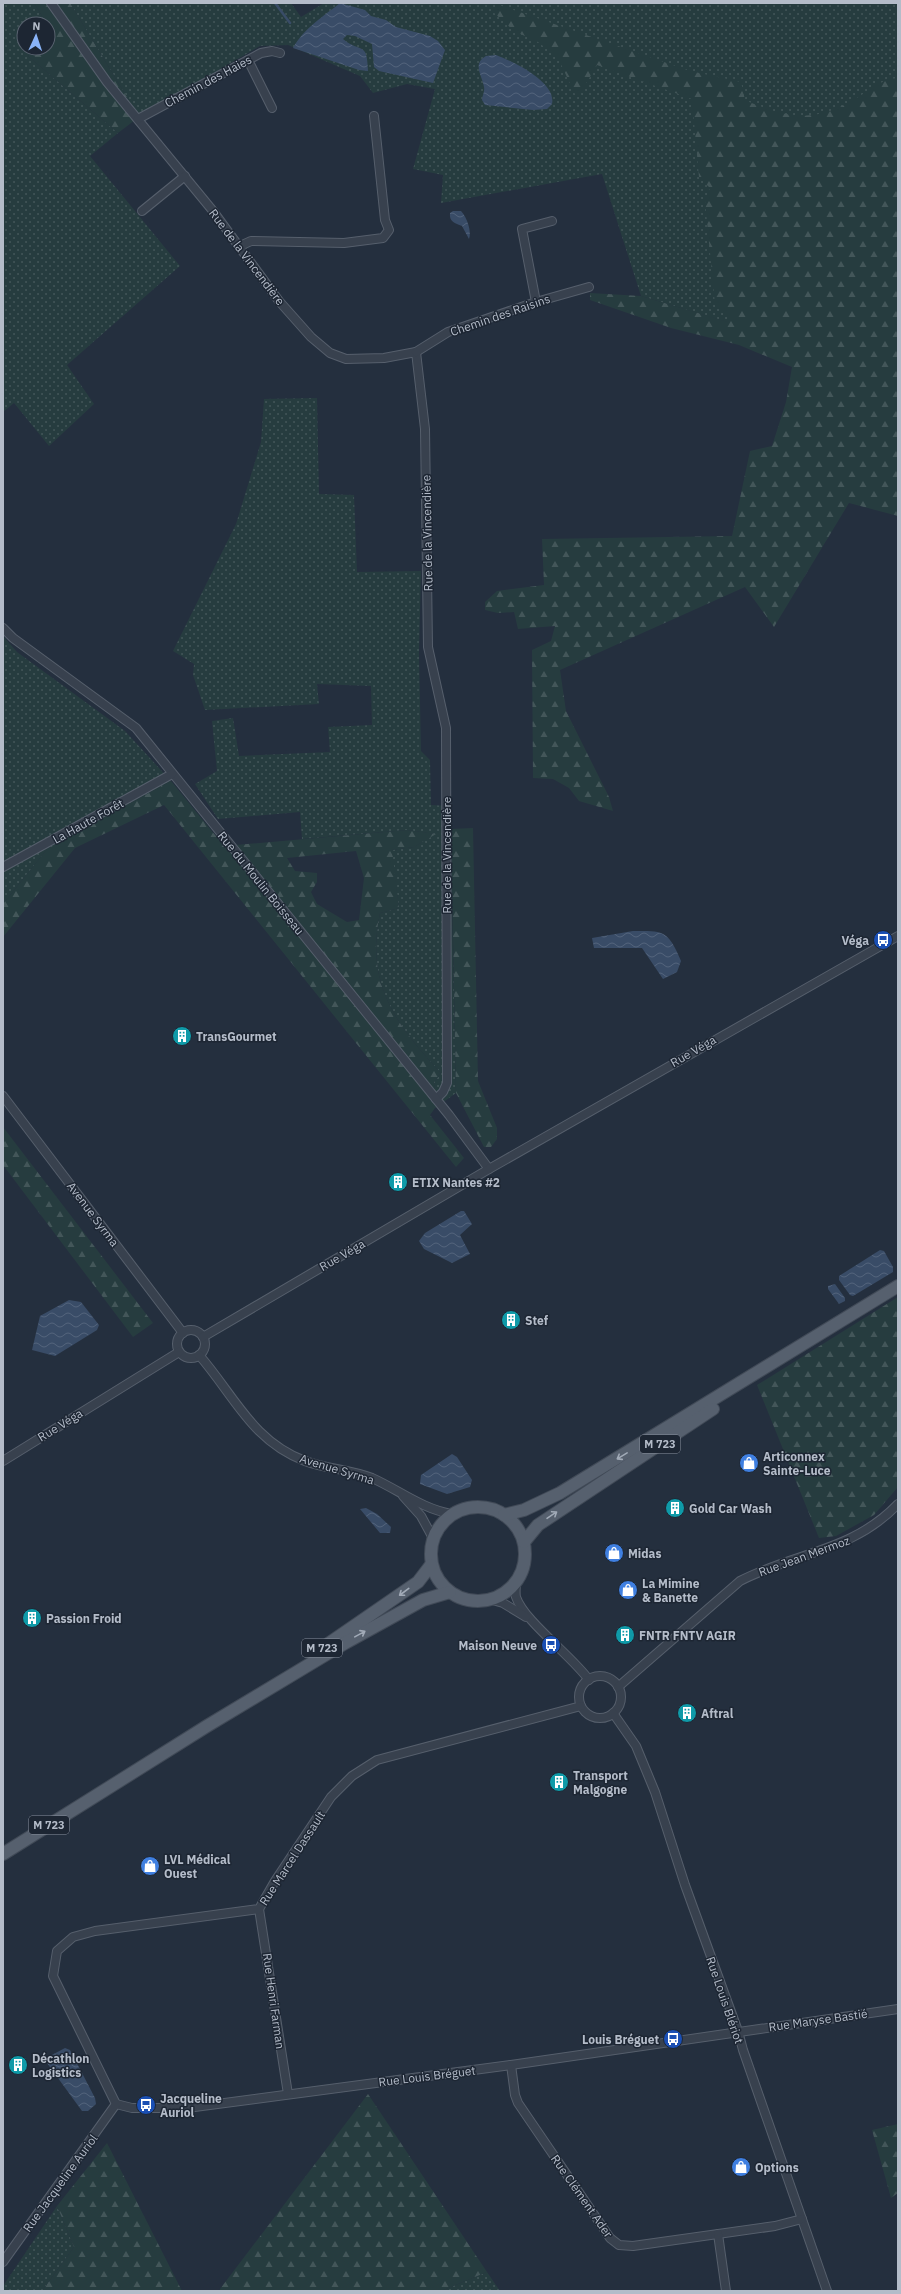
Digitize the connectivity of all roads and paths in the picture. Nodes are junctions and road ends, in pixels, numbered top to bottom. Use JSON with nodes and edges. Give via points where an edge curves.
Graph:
{"nodes":[{"id":1,"x":51,"y":3,"type":"edge"},
{"id":2,"x":280,"y":53,"type":"dead end"},
{"id":3,"x":248,"y":60,"type":"junction"},
{"id":4,"x":272,"y":108,"type":"dead end"},
{"id":5,"x":374,"y":116,"type":"dead end"},
{"id":6,"x":138,"y":119,"type":"junction"},
{"id":7,"x":185,"y":176,"type":"junction"},
{"id":8,"x":142,"y":211,"type":"dead end"},
{"id":9,"x":552,"y":221,"type":"dead end"},
{"id":10,"x":240,"y":246,"type":"junction"},
{"id":11,"x":589,"y":287,"type":"dead end"},
{"id":12,"x":536,"y":302,"type":"junction"},
{"id":13,"x":416,"y":352,"type":"junction"},
{"id":14,"x":3,"y":628,"type":"edge"},
{"id":15,"x":172,"y":774,"type":"junction"},
{"id":16,"x":3,"y":867,"type":"edge"},
{"id":17,"x":898,"y":936,"type":"edge"},
{"id":18,"x":3,"y":1096,"type":"edge"},
{"id":19,"x":436,"y":1099,"type":"junction"},
{"id":20,"x":490,"y":1169,"type":"junction"},
{"id":21,"x":898,"y":1286,"type":"edge"},
{"id":22,"x":183,"y":1333,"type":"junction"},
{"id":23,"x":203,"y":1338,"type":"junction"},
{"id":24,"x":798,"y":1348,"type":"junction"},
{"id":25,"x":179,"y":1352,"type":"junction"},
{"id":26,"x":199,"y":1355,"type":"junction"},
{"id":27,"x":3,"y":1461,"type":"edge"},
{"id":28,"x":399,"y":1491,"type":"junction"},
{"id":29,"x":898,"y":1504,"type":"edge"},
{"id":30,"x":452,"y":1514,"type":"junction"},
{"id":31,"x":504,"y":1514,"type":"junction"},
{"id":32,"x":433,"y":1538,"type":"junction"},
{"id":33,"x":524,"y":1542,"type":"junction"},
{"id":34,"x":432,"y":1565,"type":"junction"},
{"id":35,"x":516,"y":1582,"type":"junction"},
{"id":36,"x":450,"y":1592,"type":"junction"},
{"id":37,"x":489,"y":1599,"type":"junction"},
{"id":38,"x":536,"y":1625,"type":"junction"},
{"id":39,"x":589,"y":1680,"type":"junction"},
{"id":40,"x":618,"y":1687,"type":"junction"},
{"id":41,"x":581,"y":1706,"type":"junction"},
{"id":42,"x":613,"y":1714,"type":"junction"},
{"id":43,"x":207,"y":1726,"type":"junction"},
{"id":44,"x":3,"y":1854,"type":"edge"},
{"id":45,"x":259,"y":1909,"type":"junction"},
{"id":46,"x":898,"y":2009,"type":"edge"},
{"id":47,"x":738,"y":2032,"type":"junction"},
{"id":48,"x":511,"y":2065,"type":"junction"},
{"id":49,"x":288,"y":2094,"type":"junction"},
{"id":50,"x":116,"y":2104,"type":"junction"},
{"id":51,"x":802,"y":2219,"type":"junction"},
{"id":52,"x":718,"y":2234,"type":"junction"},
{"id":53,"x":3,"y":2262,"type":"edge"},
{"id":54,"x":726,"y":2291,"type":"edge"},
{"id":55,"x":827,"y":2291,"type":"edge"}],
"edges":[{"from":1,"to":6,"type":"street","name":"Rue de la Vincendière","via":[[107,82]]},
{"from":2,"to":3,"type":"street","name":"Chemin des Haies","via":[[261,53]]},
{"from":3,"to":4,"type":"street"},
{"from":3,"to":6,"type":"street","name":"Chemin des Haies"},
{"from":5,"to":10,"type":"street","via":[[385,220],[389,230],[383,238],[344,243],[251,240]]},
{"from":6,"to":7,"type":"street","name":"Rue de la Vincendière"},
{"from":7,"to":8,"type":"street"},
{"from":7,"to":10,"type":"street","name":"Rue de la Vincendière"},
{"from":9,"to":12,"type":"street","via":[[522,229]]},
{"from":10,"to":13,"type":"street","name":"Rue de la Vincendière","via":[[279,301],[330,354],[346,359],[384,358]]},
{"from":11,"to":12,"type":"street","name":"Chemin des Raisins"},
{"from":12,"to":13,"type":"street","name":"Chemin des Raisins","via":[[448,332]]},
{"from":13,"to":19,"type":"street","name":"Rue de la Vincendière","via":[[425,429],[428,646],[446,728],[447,1083]]},
{"from":14,"to":15,"type":"street","name":"Rue du Moulin Boisseau","via":[[136,728]]},
{"from":15,"to":16,"type":"street","name":"La Haute Forêt"},
{"from":15,"to":19,"type":"street","name":"Rue du Moulin Boisseau"},
{"from":17,"to":20,"type":"street","name":"Rue Véga"},
{"from":18,"to":22,"type":"street","name":"Avenue Syrma"},
{"from":19,"to":20,"type":"street","name":"Rue du Moulin Boisseau"},
{"from":20,"to":23,"type":"street","name":"Rue Véga"},
{"from":21,"to":24,"type":"main road","number":"M 723"},
{"from":22,"to":23,"type":"street","via":[[192,1330]]},
{"from":22,"to":25,"type":"street","via":[[177,1344]]},
{"from":23,"to":26,"type":"street","via":[[204,1349]]},
{"from":24,"to":31,"type":"main road","number":"M 723","one_way":true,"via":[[560,1493],[524,1510]]},
{"from":33,"to":24,"type":"main road","number":"M 723","one_way":true,"via":[[538,1525],[735,1395]]},
{"from":25,"to":26,"type":"street","via":[[190,1358]]},
{"from":25,"to":27,"type":"street","name":"Rue Véga"},
{"from":26,"to":28,"type":"street","name":"Avenue Syrma","via":[[252,1425],[270,1444],[306,1461],[362,1474]]},
{"from":28,"to":30,"type":"street","name":"Avenue Syrma","via":[[431,1510]]},
{"from":28,"to":32,"type":"street","name":"Avenue Syrma","via":[[421,1516]]},
{"from":29,"to":40,"type":"street","name":"Rue Jean Mermoz","via":[[868,1530],[839,1545],[782,1562],[740,1581]]},
{"from":30,"to":31,"type":"main road","via":[[468,1507],[481,1506]]},
{"from":30,"to":32,"type":"main road","via":[[438,1527]]},
{"from":31,"to":33,"type":"main road","via":[[514,1524]]},
{"from":32,"to":34,"type":"main road","via":[[430,1552]]},
{"from":33,"to":35,"type":"main road","via":[[523,1569]]},
{"from":34,"to":36,"type":"main road","via":[[438,1580]]},
{"from":34,"to":43,"type":"main road","number":"M 723","one_way":true,"via":[[418,1582],[392,1602]]},
{"from":35,"to":37,"type":"main road","via":[[506,1592]]},
{"from":35,"to":38,"type":"street","via":[[518,1602]]},
{"from":36,"to":37,"type":"main road","via":[[470,1600]]},
{"from":43,"to":36,"type":"main road","number":"M 723","one_way":true,"via":[[386,1620],[428,1598]]},
{"from":37,"to":38,"type":"street","via":[[508,1605]]},
{"from":38,"to":39,"type":"street","via":[[578,1665]]},
{"from":39,"to":40,"type":"street","via":[[600,1676],[606,1677]]},
{"from":39,"to":41,"type":"street","via":[[579,1695]]},
{"from":40,"to":42,"type":"street","via":[[621,1692],[620,1704]]},
{"from":41,"to":42,"type":"street","via":[[585,1712],[596,1718]]},
{"from":41,"to":45,"type":"street","name":"Rue Marcel Dassault","via":[[377,1760],[352,1776],[332,1797]]},
{"from":42,"to":47,"type":"street","name":"Rue Louis Blériot","via":[[636,1746],[655,1792],[685,1885]]},
{"from":43,"to":44,"type":"main road","number":"M 723"},
{"from":45,"to":49,"type":"street","name":"Rue Henri Farman"},
{"from":45,"to":50,"type":"street","name":"Rue Marcel Dassault","via":[[95,1931],[73,1937],[57,1951],[53,1976]]},
{"from":46,"to":47,"type":"street","name":"Rue Maryse Bastié"},
{"from":47,"to":48,"type":"street","name":"Rue Louis Bréguet"},
{"from":47,"to":51,"type":"street","name":"Rue Louis Blériot"},
{"from":48,"to":49,"type":"street","name":"Rue Louis Bréguet"},
{"from":48,"to":52,"type":"street","name":"Rue Clément Ader","via":[[518,2103],[614,2242],[633,2246]]},
{"from":49,"to":50,"type":"street","name":"Rue Louis Bréguet","via":[[187,2108],[132,2108]]},
{"from":50,"to":53,"type":"street","name":"Rue Jacqueline Auriol"},
{"from":51,"to":52,"type":"street","name":"Rue Clément Ader"},
{"from":51,"to":55,"type":"street","name":"Rue Louis Blériot"},
{"from":52,"to":54,"type":"street"}]}
